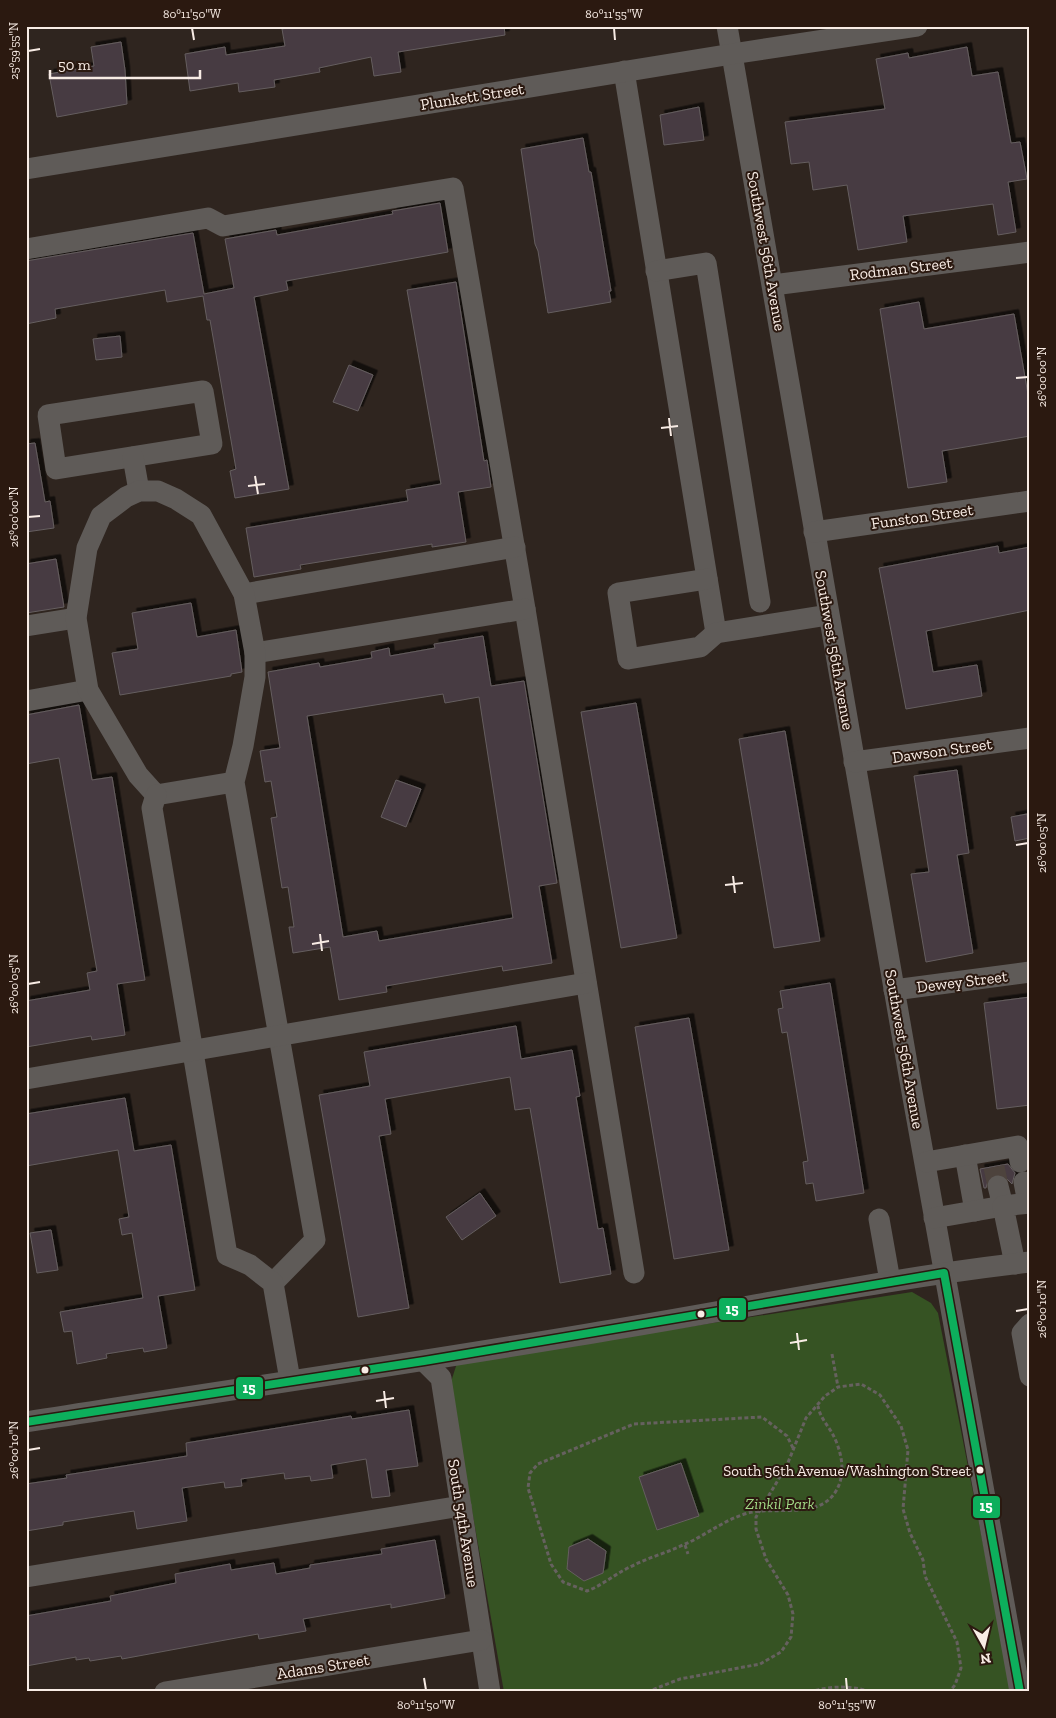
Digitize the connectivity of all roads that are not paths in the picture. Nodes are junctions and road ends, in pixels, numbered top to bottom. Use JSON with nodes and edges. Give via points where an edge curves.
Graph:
{"nodes":[{"id":1,"x":727,"y":26,"type":"edge"},
{"id":2,"x":917,"y":26,"type":"edge"},
{"id":3,"x":732,"y":54,"type":"junction"},
{"id":4,"x":624,"y":72,"type":"junction"},
{"id":5,"x":26,"y":168,"type":"edge"},
{"id":6,"x":26,"y":249,"type":"edge"},
{"id":7,"x":1030,"y":252,"type":"edge"},
{"id":8,"x":656,"y":271,"type":"junction"},
{"id":9,"x":773,"y":284,"type":"junction"},
{"id":10,"x":133,"y":457,"type":"junction"},
{"id":11,"x":139,"y":492,"type":"junction"},
{"id":12,"x":1030,"y":501,"type":"edge"},
{"id":13,"x":814,"y":532,"type":"junction"},
{"id":14,"x":514,"y":547,"type":"junction"},
{"id":15,"x":708,"y":579,"type":"junction"},
{"id":16,"x":244,"y":594,"type":"junction"},
{"id":17,"x":760,"y":602,"type":"dead end"},
{"id":18,"x":525,"y":609,"type":"junction"},
{"id":19,"x":828,"y":615,"type":"junction"},
{"id":20,"x":76,"y":618,"type":"junction"},
{"id":21,"x":26,"y":626,"type":"edge"},
{"id":22,"x":716,"y":633,"type":"junction"},
{"id":23,"x":255,"y":653,"type":"junction"},
{"id":24,"x":88,"y":690,"type":"junction"},
{"id":25,"x":26,"y":701,"type":"edge"},
{"id":26,"x":1030,"y":738,"type":"edge"},
{"id":27,"x":854,"y":762,"type":"junction"},
{"id":28,"x":234,"y":782,"type":"junction"},
{"id":29,"x":156,"y":795,"type":"junction"},
{"id":30,"x":1030,"y":972,"type":"edge"},
{"id":31,"x":586,"y":983,"type":"junction"},
{"id":32,"x":894,"y":990,"type":"junction"},
{"id":33,"x":280,"y":1037,"type":"junction"},
{"id":34,"x":193,"y":1052,"type":"junction"},
{"id":35,"x":26,"y":1079,"type":"edge"},
{"id":36,"x":965,"y":1155,"type":"junction"},
{"id":37,"x":926,"y":1162,"type":"junction"},
{"id":38,"x":994,"y":1168,"type":"junction"},
{"id":39,"x":1029,"y":1203,"type":"edge"},
{"id":40,"x":1003,"y":1206,"type":"junction"},
{"id":41,"x":975,"y":1211,"type":"junction"},
{"id":42,"x":934,"y":1218,"type":"junction"},
{"id":43,"x":879,"y":1219,"type":"dead end"},
{"id":44,"x":1022,"y":1263,"type":"edge"},
{"id":45,"x":634,"y":1273,"type":"dead end"},
{"id":46,"x":944,"y":1273,"type":"junction"},
{"id":47,"x":890,"y":1281,"type":"junction"},
{"id":48,"x":273,"y":1283,"type":"junction"},
{"id":49,"x":1030,"y":1324,"type":"edge"},
{"id":50,"x":424,"y":1361,"type":"junction"},
{"id":51,"x":1030,"y":1376,"type":"edge"},
{"id":52,"x":290,"y":1380,"type":"junction"},
{"id":53,"x":26,"y":1422,"type":"edge"},
{"id":54,"x":461,"y":1506,"type":"junction"},
{"id":55,"x":26,"y":1577,"type":"edge"},
{"id":56,"x":482,"y":1640,"type":"junction"},
{"id":57,"x":165,"y":1692,"type":"edge"},
{"id":58,"x":490,"y":1692,"type":"edge"},
{"id":59,"x":1020,"y":1692,"type":"edge"}],
"edges":[{"from":1,"to":3,"type":"street","name":"Southwest 56th Avenue"},
{"from":2,"to":3,"type":"street","name":"Plunkett Street"},
{"from":3,"to":4,"type":"street","name":"Plunkett Street"},
{"from":3,"to":9,"type":"street","name":"Southwest 56th Avenue"},
{"from":4,"to":5,"type":"street","name":"Plunkett Street"},
{"from":4,"to":8,"type":"street"},
{"from":6,"to":14,"type":"street","via":[[208,218],[223,226],[453,188]]},
{"from":7,"to":9,"type":"street","name":"Rodman Street"},
{"from":8,"to":15,"type":"street"},
{"from":8,"to":17,"type":"street","via":[[706,263]]},
{"from":9,"to":13,"type":"street","name":"Southwest 56th Avenue"},
{"from":10,"to":10,"type":"street","via":[[212,444],[203,391],[48,415],[56,469]]},
{"from":10,"to":11,"type":"street"},
{"from":11,"to":16,"type":"street","via":[[158,492],[201,515]]},
{"from":11,"to":20,"type":"street","via":[[126,497],[101,516],[87,548]]},
{"from":12,"to":13,"type":"street","name":"Funston Street"},
{"from":13,"to":19,"type":"street","name":"Southwest 56th Avenue"},
{"from":14,"to":16,"type":"street"},
{"from":14,"to":18,"type":"street"},
{"from":15,"to":22,"type":"street"},
{"from":15,"to":22,"type":"street","via":[[618,594],[628,659],[700,647]]},
{"from":16,"to":23,"type":"street"},
{"from":18,"to":23,"type":"street"},
{"from":18,"to":31,"type":"street"},
{"from":19,"to":22,"type":"street"},
{"from":19,"to":27,"type":"street","name":"Southwest 56th Avenue"},
{"from":20,"to":21,"type":"street"},
{"from":20,"to":24,"type":"street"},
{"from":23,"to":28,"type":"street","via":[[255,677]]},
{"from":24,"to":25,"type":"street"},
{"from":24,"to":29,"type":"street","via":[[138,775]]},
{"from":26,"to":27,"type":"street","name":"Dawson Street"},
{"from":27,"to":32,"type":"street","name":"Southwest 56th Avenue"},
{"from":28,"to":29,"type":"street"},
{"from":28,"to":33,"type":"street"},
{"from":29,"to":34,"type":"street","via":[[152,808]]},
{"from":30,"to":32,"type":"street","name":"Dewey Street"},
{"from":31,"to":33,"type":"street"},
{"from":31,"to":45,"type":"street"},
{"from":32,"to":37,"type":"street","name":"Southwest 56th Avenue"},
{"from":33,"to":34,"type":"street"},
{"from":33,"to":48,"type":"street","via":[[314,1240]]},
{"from":34,"to":35,"type":"street"},
{"from":34,"to":48,"type":"street","via":[[227,1255],[250,1265]]},
{"from":36,"to":37,"type":"street"},
{"from":36,"to":38,"type":"street"},
{"from":36,"to":41,"type":"street"},
{"from":37,"to":42,"type":"street","name":"Southwest 56th Avenue"},
{"from":38,"to":39,"type":"street","via":[[1018,1146]]},
{"from":38,"to":40,"type":"street"},
{"from":39,"to":40,"type":"street"},
{"from":40,"to":41,"type":"street"},
{"from":40,"to":44,"type":"street"},
{"from":41,"to":42,"type":"street"},
{"from":42,"to":46,"type":"street","name":"Southwest 56th Avenue"},
{"from":43,"to":47,"type":"street"},
{"from":44,"to":46,"type":"street"},
{"from":46,"to":47,"type":"street"},
{"from":46,"to":59,"type":"street","name":"Southwest 56th Avenue"},
{"from":47,"to":50,"type":"street"},
{"from":48,"to":52,"type":"street"},
{"from":49,"to":51,"type":"street","via":[[1022,1333]]},
{"from":50,"to":52,"type":"street"},
{"from":50,"to":54,"type":"street","name":"South 54th Avenue","via":[[441,1378]]},
{"from":52,"to":53,"type":"street"},
{"from":54,"to":55,"type":"street"},
{"from":54,"to":56,"type":"street","name":"South 54th Avenue"},
{"from":56,"to":57,"type":"street","name":"Adams Street"},
{"from":56,"to":58,"type":"street","name":"South 54th Avenue"}]}
